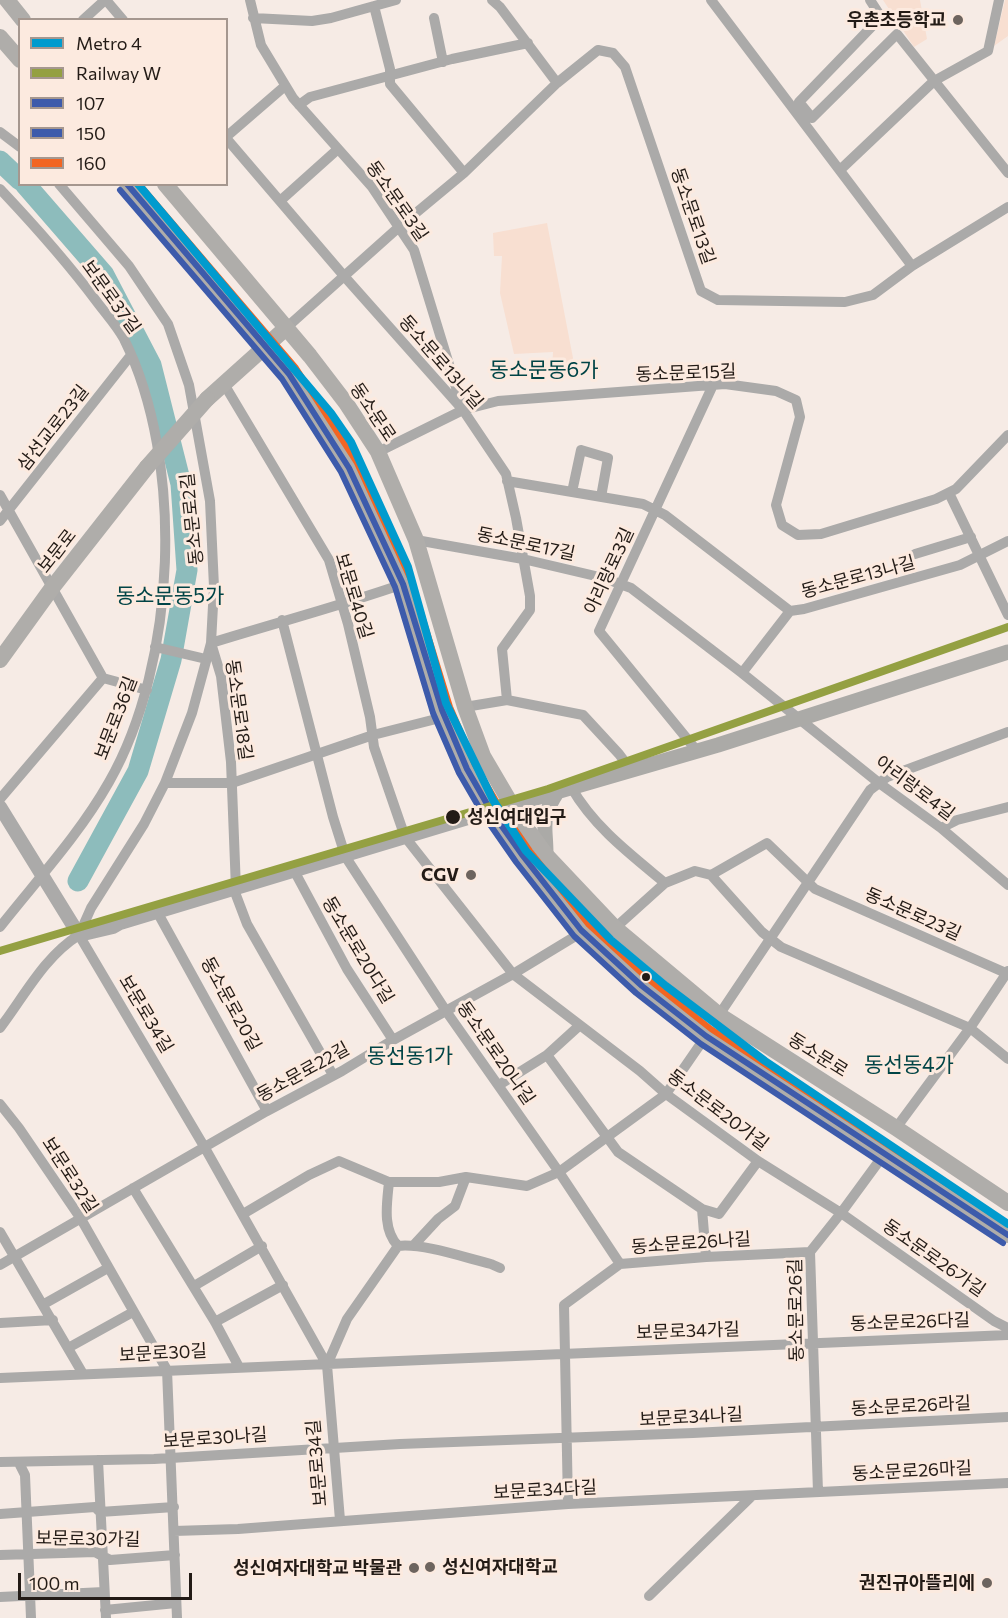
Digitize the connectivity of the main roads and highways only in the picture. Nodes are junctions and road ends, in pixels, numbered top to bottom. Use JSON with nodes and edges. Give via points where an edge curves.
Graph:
{"nodes":[{"id":1,"x":6,"y":0,"type":"edge"},
{"id":2,"x":21,"y":18,"type":"edge"},
{"id":3,"x":0,"y":37,"type":"edge"},
{"id":4,"x":18,"y":58,"type":"edge"},
{"id":5,"x":129,"y":186,"type":"edge"},
{"id":6,"x":170,"y":186,"type":"edge"},
{"id":7,"x":286,"y":328,"type":"junction"},
{"id":8,"x":265,"y":347,"type":"junction"},
{"id":9,"x":1008,"y":652,"type":"edge"},
{"id":10,"x":0,"y":660,"type":"edge"},
{"id":11,"x":565,"y":789,"type":"junction"},
{"id":12,"x":512,"y":805,"type":"junction"},
{"id":13,"x":491,"y":811,"type":"junction"},
{"id":14,"x":546,"y":855,"type":"junction"},
{"id":15,"x":1008,"y":1203,"type":"edge"},
{"id":16,"x":1007,"y":1234,"type":"edge"}],
"edges":[{"from":1,"to":2,"type":"main road"},
{"from":3,"to":4,"type":"main road"},
{"from":5,"to":8,"type":"main road"},
{"from":6,"to":7,"type":"main road","name":"동소문로"},
{"from":7,"to":8,"type":"main road"},
{"from":7,"to":12,"type":"main road","name":"동소문로","via":[[346,403],[378,452],[416,540],[483,756]]},
{"from":8,"to":10,"type":"main road","name":"보문로","bridge":true,"via":[[207,399],[147,467]]},
{"from":8,"to":13,"type":"main road","via":[[289,374],[349,468],[404,584],[444,717]]},
{"from":9,"to":11,"type":"main road"},
{"from":11,"to":12,"type":"main road"},
{"from":11,"to":14,"type":"main road","via":[[544,816]]},
{"from":12,"to":13,"type":"main road"},
{"from":12,"to":14,"type":"main road","name":"동소문로"},
{"from":13,"to":16,"type":"main road","via":[[581,930],[642,986],[706,1036]]},
{"from":14,"to":15,"type":"main road","name":"동소문로","via":[[615,928],[719,1015]]}]}
